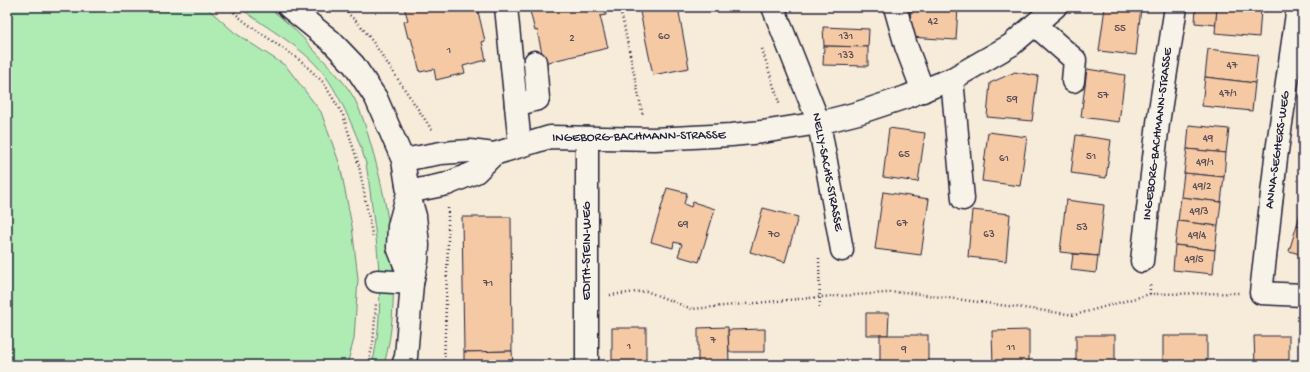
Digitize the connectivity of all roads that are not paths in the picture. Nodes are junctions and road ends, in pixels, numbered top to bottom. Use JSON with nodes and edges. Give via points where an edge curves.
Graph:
{"nodes":[{"id":1,"x":289,"y":7,"type":"edge"},
{"id":2,"x":506,"y":7,"type":"edge"},
{"id":3,"x":773,"y":7,"type":"edge"},
{"id":4,"x":895,"y":7,"type":"edge"},
{"id":5,"x":1055,"y":7,"type":"edge"},
{"id":6,"x":1176,"y":7,"type":"edge"},
{"id":7,"x":1298,"y":7,"type":"edge"},
{"id":8,"x":1036,"y":25,"type":"junction"},
{"id":9,"x":535,"y":62,"type":"dead end"},
{"id":10,"x":952,"y":79,"type":"junction"},
{"id":11,"x":1073,"y":81,"type":"dead end"},
{"id":12,"x":923,"y":91,"type":"junction"},
{"id":13,"x":516,"y":105,"type":"junction"},
{"id":14,"x":819,"y":123,"type":"junction"},
{"id":15,"x":587,"y":138,"type":"junction"},
{"id":16,"x":520,"y":145,"type":"junction"},
{"id":17,"x":494,"y":154,"type":"junction"},
{"id":18,"x":403,"y":160,"type":"junction"},
{"id":19,"x":408,"y":192,"type":"junction"},
{"id":20,"x":962,"y":199,"type":"dead end"},
{"id":21,"x":842,"y":250,"type":"dead end"},
{"id":22,"x":1142,"y":261,"type":"dead end"},
{"id":23,"x":377,"y":281,"type":"road end"},
{"id":24,"x":412,"y":283,"type":"junction"},
{"id":25,"x":1303,"y":294,"type":"edge"},
{"id":26,"x":403,"y":365,"type":"edge"},
{"id":27,"x":587,"y":365,"type":"edge"}],
"edges":[{"from":1,"to":18,"type":"street","via":[[331,41],[354,65],[376,98]]},
{"from":2,"to":13,"type":"street"},
{"from":3,"to":14,"type":"street","name":"NELLY-SACHS-STRASSE"},
{"from":4,"to":12,"type":"street"},
{"from":5,"to":8,"type":"street","name":"INGEBORG-BACHMANN-STRASSE"},
{"from":6,"to":22,"type":"street","name":"INGEBORG-BACHMANN-STRASSE","via":[[1158,123]]},
{"from":7,"to":25,"type":"street","name":"ANNA-SEGHERS-WEG","via":[[1276,158],[1261,293]]},
{"from":8,"to":10,"type":"street","name":"INGEBORG-BACHMANN-STRASSE","via":[[1011,45]]},
{"from":8,"to":11,"type":"street","via":[[1075,60]]},
{"from":9,"to":13,"type":"street","via":[[538,100]]},
{"from":10,"to":12,"type":"street","name":"INGEBORG-BACHMANN-STRASSE"},
{"from":10,"to":20,"type":"street"},
{"from":12,"to":14,"type":"street","name":"INGEBORG-BACHMANN-STRASSE"},
{"from":13,"to":16,"type":"street"},
{"from":14,"to":15,"type":"street","name":"INGEBORG-BACHMANN-STRASSE","via":[[731,135],[654,139]]},
{"from":14,"to":21,"type":"street","name":"NELLY-SACHS-STRASSE"},
{"from":15,"to":16,"type":"street","name":"INGEBORG-BACHMANN-STRASSE","via":[[550,137]]},
{"from":15,"to":27,"type":"street","name":"EDITH-STEIN-WEG"},
{"from":16,"to":17,"type":"street","name":"INGEBORG-BACHMANN-STRASSE"},
{"from":17,"to":18,"type":"street","name":"INGEBORG-BACHMANN-STRASSE","via":[[470,151]]},
{"from":17,"to":19,"type":"street","name":"INGEBORG-BACHMANN-STRASSE","via":[[476,172],[447,184]]},
{"from":18,"to":19,"type":"street"},
{"from":19,"to":24,"type":"street","via":[[415,216],[418,245]]},
{"from":23,"to":24,"type":"street"},
{"from":24,"to":26,"type":"street","via":[[406,357]]}]}
